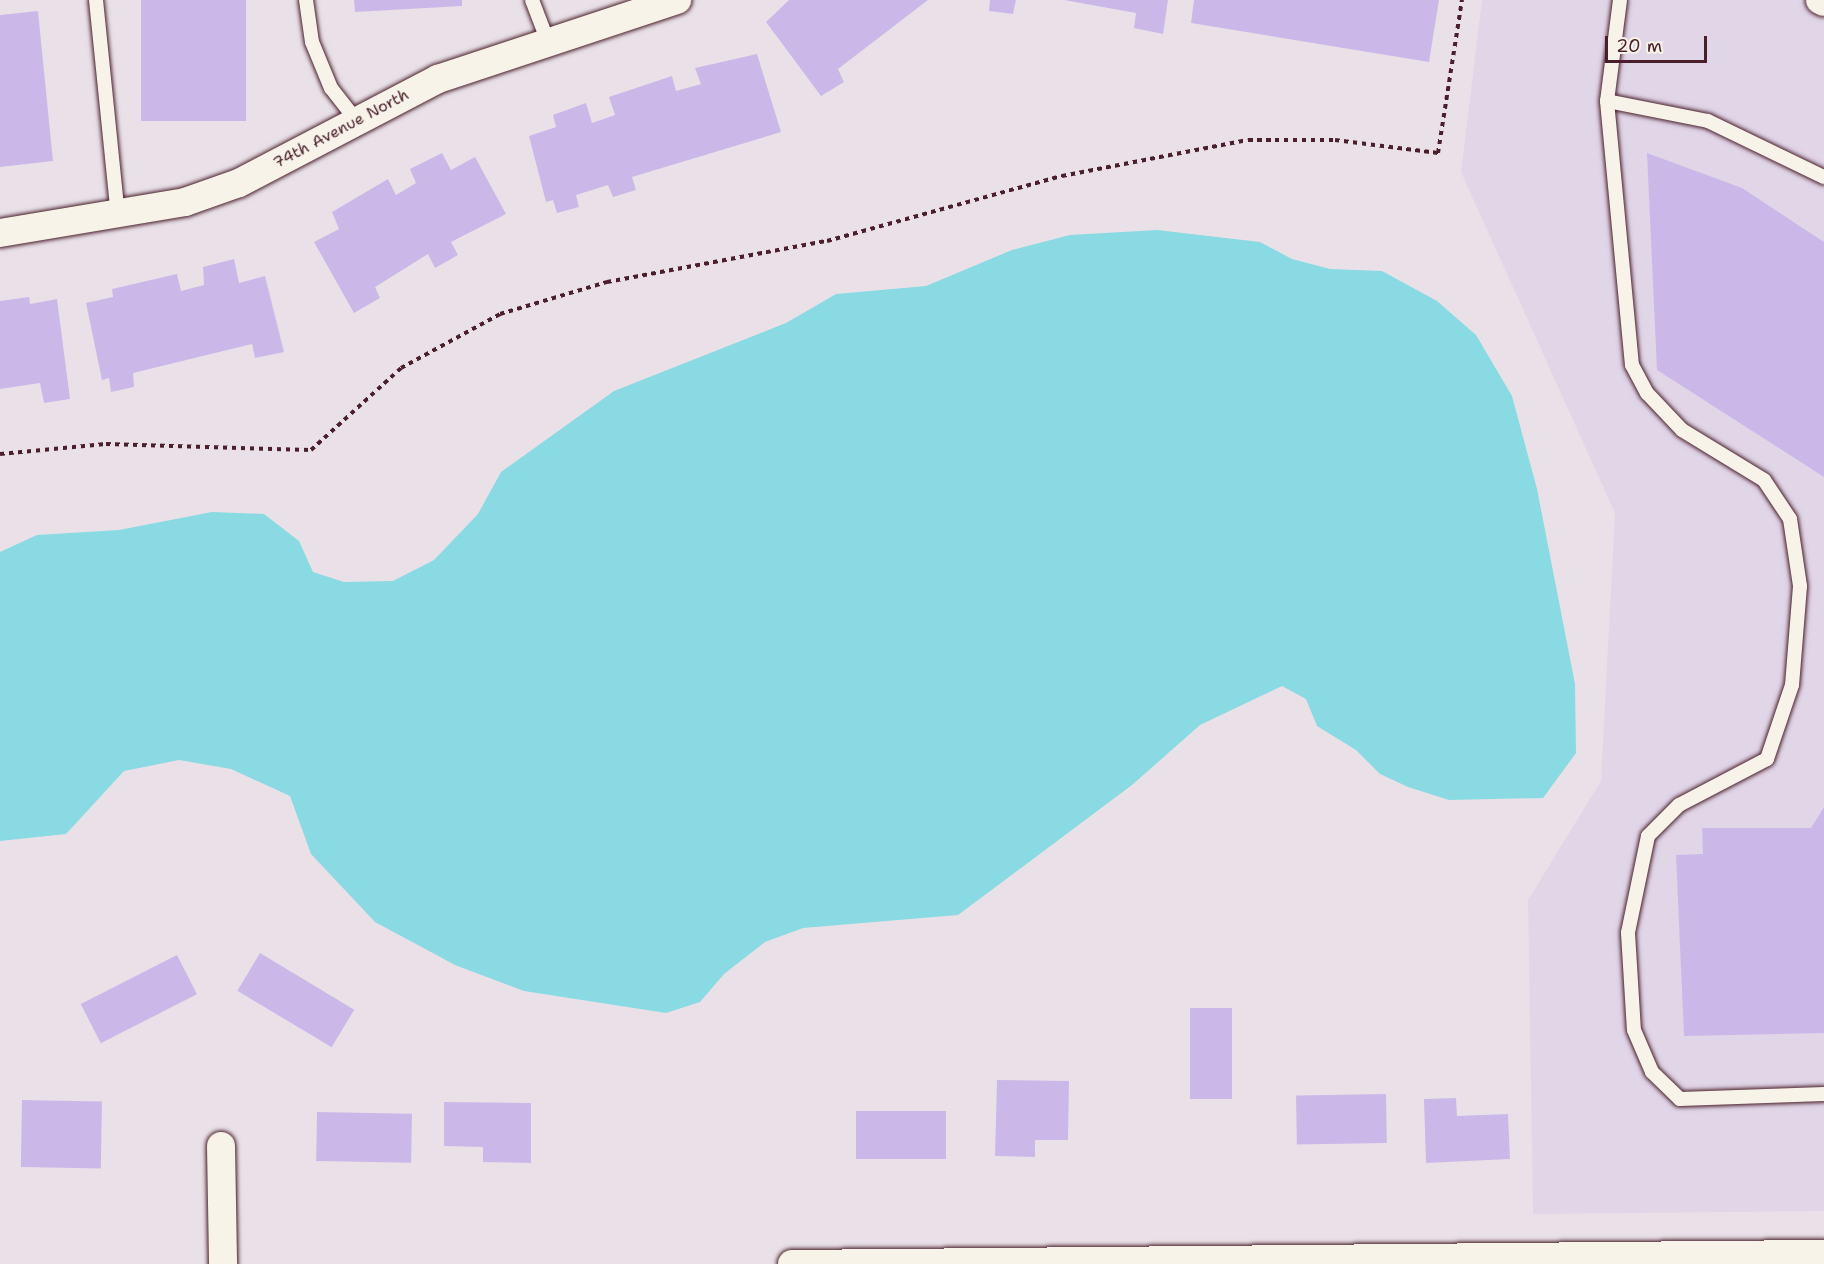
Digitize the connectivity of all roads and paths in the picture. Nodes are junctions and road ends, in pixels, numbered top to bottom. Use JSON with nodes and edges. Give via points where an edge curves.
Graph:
{"nodes":[{"id":1,"x":96,"y":0,"type":"edge"},
{"id":2,"x":306,"y":0,"type":"edge"},
{"id":3,"x":532,"y":0,"type":"edge"},
{"id":4,"x":677,"y":0,"type":"edge"},
{"id":5,"x":1462,"y":0,"type":"edge"},
{"id":6,"x":1620,"y":0,"type":"edge"},
{"id":7,"x":548,"y":42,"type":"junction"},
{"id":8,"x":1607,"y":101,"type":"junction"},
{"id":9,"x":356,"y":120,"type":"junction"},
{"id":10,"x":1824,"y":177,"type":"edge"},
{"id":11,"x":118,"y":215,"type":"junction"},
{"id":12,"x":0,"y":233,"type":"edge"},
{"id":13,"x":0,"y":454,"type":"edge"},
{"id":14,"x":1824,"y":1094,"type":"edge"},
{"id":15,"x":221,"y":1146,"type":"dead end"},
{"id":16,"x":1824,"y":1254,"type":"edge"},
{"id":17,"x":1661,"y":1260,"type":"edge"},
{"id":18,"x":961,"y":1263,"type":"edge"},
{"id":19,"x":223,"y":1264,"type":"edge"},
{"id":20,"x":792,"y":1264,"type":"edge"}],
"edges":[{"from":1,"to":11,"type":"lane"},
{"from":2,"to":9,"type":"lane","via":[[312,42],[327,79]]},
{"from":3,"to":7,"type":"lane"},
{"from":4,"to":7,"type":"street","name":"74th Avenue North"},
{"from":5,"to":13,"type":"path","via":[[1438,153],[1335,140],[1248,140],[1062,176],[828,241],[607,282],[500,314],[401,368],[311,450],[106,444]]},
{"from":6,"to":8,"type":"lane"},
{"from":7,"to":9,"type":"street","name":"74th Avenue North","via":[[438,79]]},
{"from":8,"to":10,"type":"lane","via":[[1708,121]]},
{"from":8,"to":14,"type":"lane","via":[[1632,365],[1647,393],[1682,430],[1764,480],[1790,519],[1800,586],[1792,685],[1767,759],[1679,805],[1648,836],[1628,933],[1634,1030],[1652,1072],[1680,1099]]},
{"from":9,"to":11,"type":"street","name":"74th Avenue North","via":[[239,183],[185,202]]},
{"from":11,"to":12,"type":"street","name":"74th Avenue North"},
{"from":15,"to":19,"type":"street"},
{"from":16,"to":17,"type":"street"},
{"from":17,"to":18,"type":"street"},
{"from":18,"to":20,"type":"street"}]}
